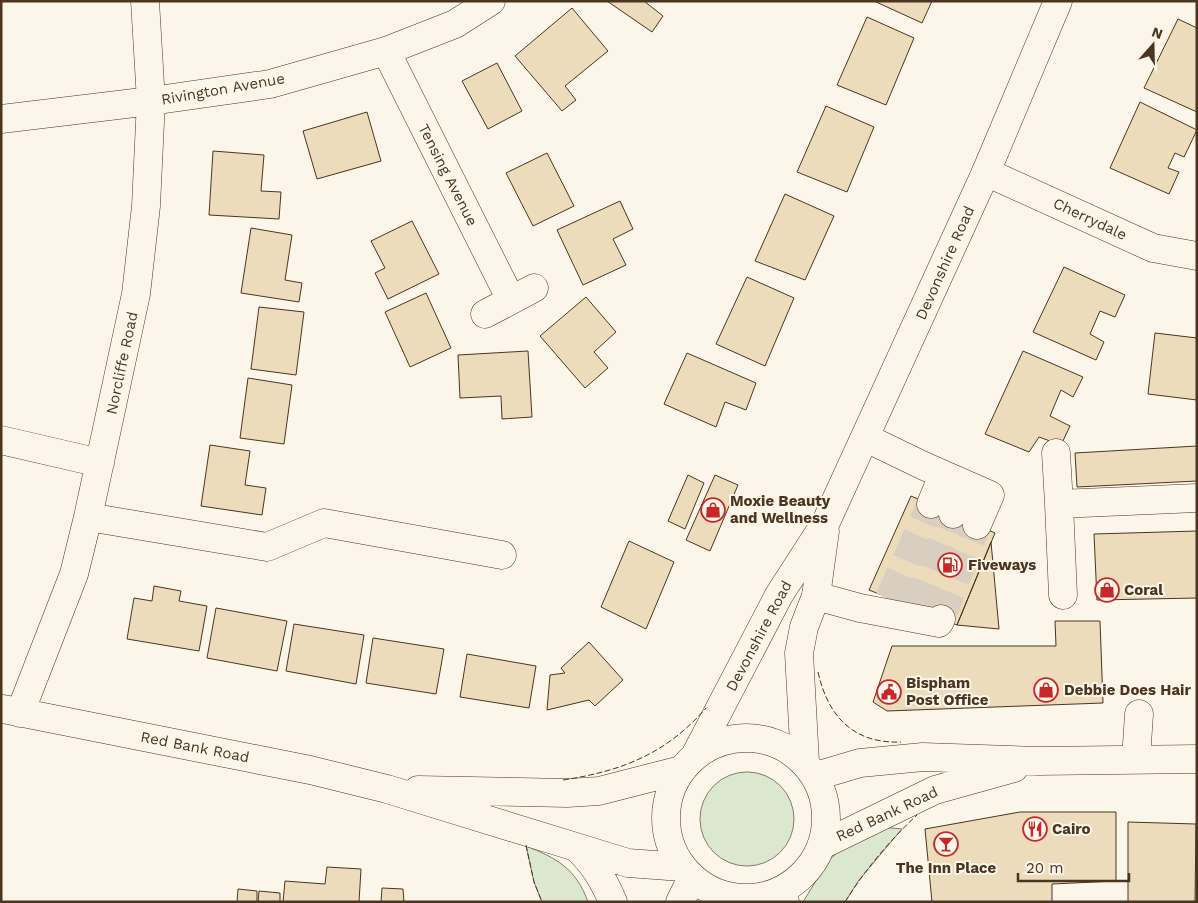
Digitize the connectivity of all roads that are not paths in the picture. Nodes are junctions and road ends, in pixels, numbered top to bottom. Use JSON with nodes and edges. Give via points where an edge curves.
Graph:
{"nodes":[{"id":1,"x":145,"y":1,"type":"edge"},
{"id":2,"x":491,"y":1,"type":"edge"},
{"id":3,"x":1058,"y":1,"type":"edge"},
{"id":4,"x":386,"y":51,"type":"junction"},
{"id":5,"x":151,"y":101,"type":"junction"},
{"id":6,"x":1,"y":119,"type":"edge"},
{"id":7,"x":986,"y":172,"type":"junction"},
{"id":8,"x":1197,"y":256,"type":"edge"},
{"id":9,"x":485,"y":314,"type":"dead end"},
{"id":10,"x":866,"y":438,"type":"junction"},
{"id":11,"x":1,"y":440,"type":"edge"},
{"id":12,"x":1056,"y":454,"type":"dead end"},
{"id":13,"x":100,"y":463,"type":"junction"},
{"id":14,"x":954,"y":480,"type":"junction"},
{"id":15,"x":1197,"y":498,"type":"edge"},
{"id":16,"x":1058,"y":504,"type":"junction"},
{"id":17,"x":942,"y":509,"type":"tunnel mouth"},
{"id":18,"x":88,"y":517,"type":"junction"},
{"id":19,"x":826,"y":522,"type":"junction"},
{"id":20,"x":977,"y":525,"type":"tunnel mouth"},
{"id":21,"x":502,"y":555,"type":"dead end"},
{"id":22,"x":1063,"y":595,"type":"dead end"},
{"id":23,"x":816,"y":596,"type":"junction"},
{"id":24,"x":941,"y":619,"type":"dead end"},
{"id":25,"x":11,"y":711,"type":"edge"},
{"id":26,"x":1139,"y":714,"type":"dead end"},
{"id":27,"x":1136,"y":759,"type":"junction"},
{"id":28,"x":1197,"y":759,"type":"edge"},
{"id":29,"x":1039,"y":761,"type":"junction"},
{"id":30,"x":688,"y":762,"type":"junction"},
{"id":31,"x":810,"y":769,"type":"junction"},
{"id":32,"x":387,"y":789,"type":"junction"},
{"id":33,"x":822,"y":845,"type":"junction"},
{"id":34,"x":578,"y":849,"type":"junction"},
{"id":35,"x":687,"y":872,"type":"junction"},
{"id":36,"x":784,"y":898,"type":"edge"},
{"id":37,"x":613,"y":902,"type":"edge"},
{"id":38,"x":680,"y":902,"type":"edge"}],
"edges":[{"from":1,"to":5,"type":"street","name":"Norcliffe Road"},
{"from":2,"to":4,"type":"street","name":"Rivington Avenue","via":[[455,24]]},
{"from":3,"to":7,"type":"street","name":"Devonshire Road"},
{"from":4,"to":5,"type":"street","name":"Rivington Avenue","via":[[270,84]]},
{"from":4,"to":9,"type":"street","name":"Tensing Avenue","via":[[522,294]]},
{"from":5,"to":6,"type":"street","name":"Rivington Avenue"},
{"from":5,"to":13,"type":"street","name":"Norcliffe Road","via":[[146,206],[136,294]]},
{"from":7,"to":8,"type":"street","name":"Cherrydale","via":[[1153,248]]},
{"from":7,"to":10,"type":"street","name":"Devonshire Road"},
{"from":10,"to":14,"type":"street"},
{"from":10,"to":19,"type":"street","name":"Devonshire Road"},
{"from":11,"to":13,"type":"street"},
{"from":12,"to":16,"type":"street"},
{"from":13,"to":18,"type":"street","name":"Norcliffe Road"},
{"from":14,"to":17,"type":"street"},
{"from":14,"to":20,"type":"street","via":[[990,495]]},
{"from":15,"to":16,"type":"street"},
{"from":16,"to":22,"type":"street"},
{"from":18,"to":21,"type":"street","via":[[266,547],[324,523]]},
{"from":18,"to":25,"type":"street","name":"Norcliffe Road","via":[[74,574]]},
{"from":19,"to":23,"type":"street","name":"Devonshire Road"},
{"from":19,"to":30,"type":"street","name":"Devonshire Road","via":[[779,594]]},
{"from":23,"to":24,"type":"street","via":[[887,605],[939,623]]},
{"from":23,"to":31,"type":"street","name":"Devonshire Road","via":[[804,627],[799,653]]},
{"from":25,"to":32,"type":"street","name":"Red Bank Road","via":[[310,770]]},
{"from":26,"to":27,"type":"street"},
{"from":27,"to":28,"type":"street","name":"Red Bank Road"},
{"from":27,"to":29,"type":"street","name":"Red Bank Road"},
{"from":29,"to":31,"type":"street","name":"Red Bank Road","via":[[923,757]]},
{"from":29,"to":33,"type":"street","name":"Red Bank Road","via":[[935,790]]},
{"from":30,"to":31,"type":"street","via":[[713,744],[732,738],[752,737],[772,741],[790,750]]},
{"from":30,"to":32,"type":"street","name":"Red Bank Road","via":[[599,791]]},
{"from":30,"to":35,"type":"street","via":[[671,788],[666,809],[670,843]]},
{"from":31,"to":33,"type":"street","via":[[827,810],[827,828]]},
{"from":32,"to":34,"type":"street","name":"Red Bank Road"},
{"from":33,"to":36,"type":"street","via":[[806,872]]},
{"from":34,"to":35,"type":"street","name":"Red Bank Road","via":[[628,863]]},
{"from":34,"to":37,"type":"street","via":[[604,879]]},
{"from":35,"to":36,"type":"street","via":[[707,888],[725,895]]},
{"from":35,"to":38,"type":"street"}]}
